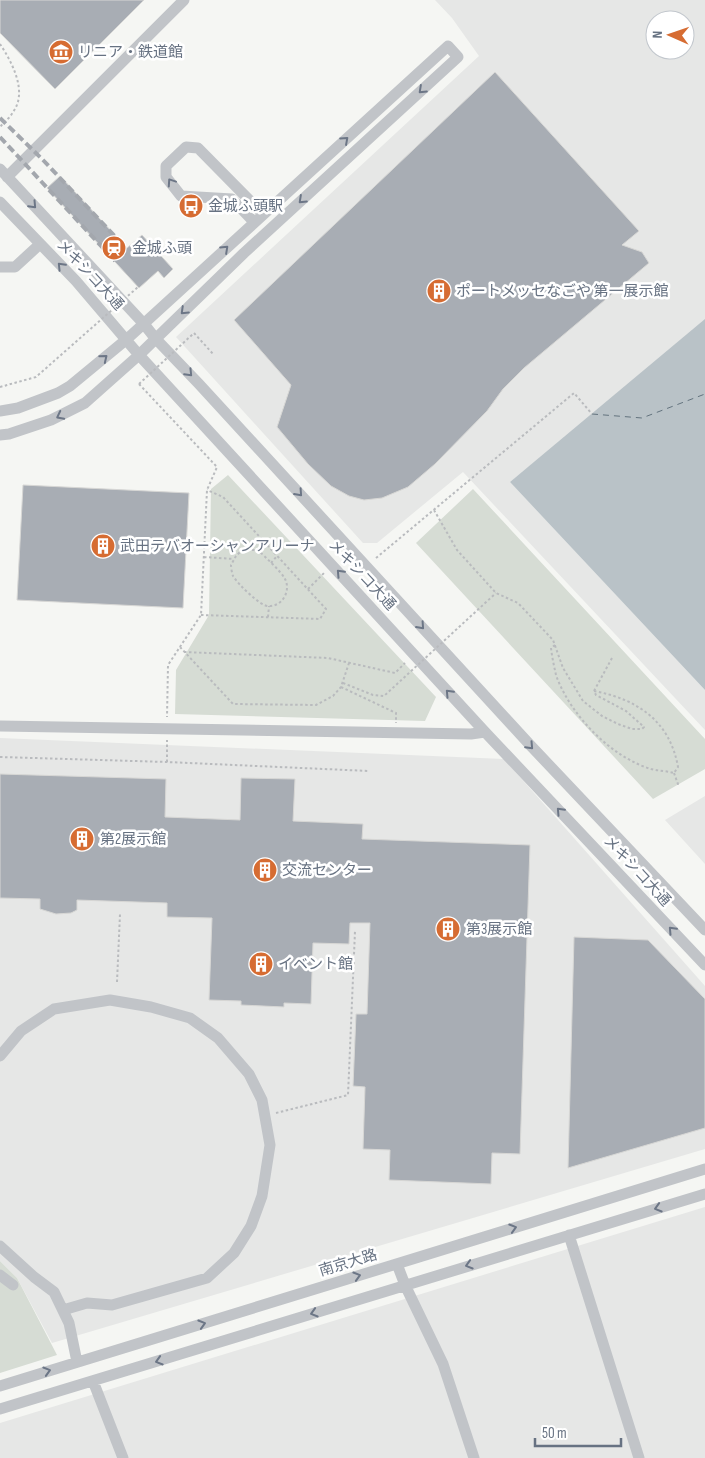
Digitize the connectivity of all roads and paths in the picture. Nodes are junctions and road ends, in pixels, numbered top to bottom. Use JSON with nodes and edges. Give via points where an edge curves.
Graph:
{"nodes":[{"id":1,"x":184,"y":0,"type":"edge"},
{"id":2,"x":0,"y":44,"type":"edge"},
{"id":3,"x":0,"y":127,"type":"edge"},
{"id":4,"x":4,"y":173,"type":"edge"},
{"id":5,"x":0,"y":202,"type":"edge"},
{"id":6,"x":263,"y":214,"type":"junction"},
{"id":7,"x":254,"y":222,"type":"junction"},
{"id":8,"x":40,"y":244,"type":"junction"},
{"id":9,"x":0,"y":267,"type":"edge"},
{"id":10,"x":138,"y":287,"type":"dead end"},
{"id":11,"x":144,"y":324,"type":"junction"},
{"id":12,"x":155,"y":338,"type":"junction"},
{"id":13,"x":127,"y":339,"type":"junction"},
{"id":14,"x":140,"y":355,"type":"junction"},
{"id":15,"x":214,"y":355,"type":"dead end"},
{"id":16,"x":0,"y":387,"type":"edge"},
{"id":17,"x":0,"y":411,"type":"edge"},
{"id":18,"x":592,"y":414,"type":"dead end"},
{"id":19,"x":0,"y":435,"type":"edge"},
{"id":20,"x":207,"y":490,"type":"junction"},
{"id":21,"x":434,"y":510,"type":"junction"},
{"id":22,"x":278,"y":556,"type":"junction"},
{"id":23,"x":204,"y":557,"type":"junction"},
{"id":24,"x":234,"y":559,"type":"junction"},
{"id":25,"x":270,"y":563,"type":"junction"},
{"id":26,"x":366,"y":566,"type":"junction"},
{"id":27,"x":325,"y":572,"type":"dead end"},
{"id":28,"x":308,"y":589,"type":"junction"},
{"id":29,"x":496,"y":593,"type":"junction"},
{"id":30,"x":269,"y":606,"type":"junction"},
{"id":31,"x":201,"y":615,"type":"junction"},
{"id":32,"x":268,"y":617,"type":"junction"},
{"id":33,"x":555,"y":645,"type":"junction"},
{"id":34,"x":180,"y":647,"type":"junction"},
{"id":35,"x":184,"y":652,"type":"junction"},
{"id":36,"x":612,"y":658,"type":"dead end"},
{"id":37,"x":407,"y":661,"type":"dead end"},
{"id":38,"x":349,"y":662,"type":"junction"},
{"id":39,"x":343,"y":683,"type":"junction"},
{"id":40,"x":342,"y":687,"type":"junction"},
{"id":41,"x":594,"y":690,"type":"junction"},
{"id":42,"x":396,"y":724,"type":"dead end"},
{"id":43,"x":0,"y":726,"type":"edge"},
{"id":44,"x":167,"y":729,"type":"junction"},
{"id":45,"x":485,"y":732,"type":"junction"},
{"id":46,"x":0,"y":757,"type":"edge"},
{"id":47,"x":167,"y":762,"type":"junction"},
{"id":48,"x":369,"y":771,"type":"dead end"},
{"id":49,"x":674,"y":773,"type":"junction"},
{"id":50,"x":679,"y":787,"type":"dead end"},
{"id":51,"x":120,"y":914,"type":"dead end"},
{"id":52,"x":705,"y":930,"type":"edge"},
{"id":53,"x":355,"y":931,"type":"dead end"},
{"id":54,"x":705,"y":965,"type":"edge"},
{"id":55,"x":117,"y":982,"type":"dead end"},
{"id":56,"x":0,"y":1056,"type":"edge"},
{"id":57,"x":272,"y":1114,"type":"dead end"},
{"id":58,"x":705,"y":1169,"type":"edge"},
{"id":59,"x":705,"y":1194,"type":"edge"},
{"id":60,"x":569,"y":1235,"type":"junction"},
{"id":61,"x":0,"y":1246,"type":"edge"},
{"id":62,"x":397,"y":1264,"type":"junction"},
{"id":63,"x":0,"y":1275,"type":"edge"},
{"id":64,"x":13,"y":1285,"type":"dead end"},
{"id":65,"x":405,"y":1285,"type":"junction"},
{"id":66,"x":63,"y":1310,"type":"junction"},
{"id":67,"x":77,"y":1362,"type":"junction"},
{"id":68,"x":93,"y":1381,"type":"junction"},
{"id":69,"x":0,"y":1386,"type":"edge"},
{"id":70,"x":0,"y":1409,"type":"edge"},
{"id":71,"x":124,"y":1458,"type":"edge"},
{"id":72,"x":474,"y":1458,"type":"edge"},
{"id":73,"x":639,"y":1458,"type":"edge"}],
"edges":[{"from":1,"to":4,"type":"street"},
{"from":2,"to":3,"type":"path","via":[[11,61],[19,100],[14,112]]},
{"from":4,"to":11,"type":"street","name":"メキシコ大通","one_way":true},
{"from":5,"to":8,"type":"street","name":"メキシコ大通"},
{"from":6,"to":7,"type":"street"},
{"from":7,"to":6,"type":"street","one_way":true,"via":[[232,199],[181,196],[166,178],[166,166],[186,147],[198,148]]},
{"from":6,"to":12,"type":"street","one_way":true,"via":[[448,46],[458,57]]},
{"from":11,"to":7,"type":"street","one_way":true},
{"from":8,"to":9,"type":"street","via":[[15,267]]},
{"from":13,"to":8,"type":"street","name":"メキシコ大通","one_way":true},
{"from":10,"to":16,"type":"path","bridge":true,"via":[[36,377]]},
{"from":11,"to":12,"type":"street","name":"メキシコ大通"},
{"from":11,"to":13,"type":"street"},
{"from":12,"to":14,"type":"street"},
{"from":12,"to":26,"type":"street","name":"メキシコ大通","one_way":true},
{"from":13,"to":14,"type":"street","name":"メキシコ大通"},
{"from":17,"to":13,"type":"street","one_way":true,"via":[[58,393]]},
{"from":14,"to":19,"type":"street","one_way":true,"via":[[86,403],[51,420]]},
{"from":45,"to":14,"type":"street","name":"メキシコ大通","one_way":true},
{"from":15,"to":20,"type":"path","bridge":true,"via":[[194,333],[139,384],[217,468]]},
{"from":18,"to":21,"type":"path","via":[[574,393]]},
{"from":20,"to":22,"type":"path","via":[[223,497]]},
{"from":20,"to":23,"type":"path"},
{"from":21,"to":26,"type":"path"},
{"from":21,"to":29,"type":"path","via":[[456,550]]},
{"from":22,"to":25,"type":"path"},
{"from":22,"to":28,"type":"path"},
{"from":23,"to":24,"type":"path"},
{"from":23,"to":31,"type":"path"},
{"from":24,"to":25,"type":"path","via":[[242,550],[258,550]]},
{"from":24,"to":30,"type":"path","via":[[231,565],[233,576],[260,604]]},
{"from":25,"to":30,"type":"path","via":[[285,578],[288,589],[278,604]]},
{"from":26,"to":52,"type":"street","name":"メキシコ大通","one_way":true,"via":[[530,746]]},
{"from":27,"to":28,"type":"path"},
{"from":28,"to":32,"type":"path","via":[[326,609],[320,619]]},
{"from":29,"to":33,"type":"path","via":[[518,603]]},
{"from":29,"to":39,"type":"path","bridge":true,"via":[[384,696]]},
{"from":30,"to":32,"type":"path"},
{"from":31,"to":32,"type":"path"},
{"from":31,"to":34,"type":"path"},
{"from":33,"to":41,"type":"path","via":[[563,668],[583,702],[618,724],[642,730],[644,727],[626,711],[596,696]]},
{"from":33,"to":49,"type":"path","via":[[550,648],[556,675],[568,701],[592,732],[616,752],[650,768]]},
{"from":34,"to":35,"type":"path"},
{"from":34,"to":44,"type":"path","via":[[168,665]]},
{"from":35,"to":38,"type":"path","via":[[328,658]]},
{"from":35,"to":40,"type":"path","via":[[233,704],[316,704],[333,696]]},
{"from":36,"to":41,"type":"path"},
{"from":37,"to":38,"type":"path","via":[[395,673]]},
{"from":38,"to":39,"type":"path"},
{"from":39,"to":40,"type":"path"},
{"from":40,"to":42,"type":"path","via":[[396,713]]},
{"from":41,"to":49,"type":"path","via":[[614,694],[638,706],[655,720],[668,735],[677,757],[678,767]]},
{"from":43,"to":44,"type":"street"},
{"from":44,"to":45,"type":"street"},
{"from":44,"to":47,"type":"path"},
{"from":54,"to":45,"type":"street","name":"メキシコ大通","one_way":true},
{"from":46,"to":47,"type":"path"},
{"from":47,"to":48,"type":"path"},
{"from":49,"to":50,"type":"path"},
{"from":51,"to":55,"type":"path"},
{"from":53,"to":57,"type":"path","via":[[348,1095]]},
{"from":56,"to":66,"type":"street","via":[[21,1032],[54,1009],[110,1000],[190,1018],[218,1038],[248,1074],[262,1100],[270,1145],[262,1196],[251,1226],[234,1253],[207,1278],[112,1305],[86,1303]]},
{"from":62,"to":58,"type":"street","name":"南京大路","one_way":true},
{"from":59,"to":60,"type":"street","one_way":true},
{"from":60,"to":65,"type":"street","one_way":true},
{"from":60,"to":73,"type":"street"},
{"from":61,"to":66,"type":"street","via":[[54,1292]]},
{"from":62,"to":65,"type":"street"},
{"from":67,"to":62,"type":"street","name":"南京大路","one_way":true},
{"from":63,"to":64,"type":"street"},
{"from":65,"to":68,"type":"street","one_way":true},
{"from":65,"to":72,"type":"street","via":[[443,1364]]},
{"from":66,"to":67,"type":"street"},
{"from":69,"to":67,"type":"street","name":"南京大路","one_way":true},
{"from":68,"to":70,"type":"street"},
{"from":68,"to":71,"type":"street"}]}
